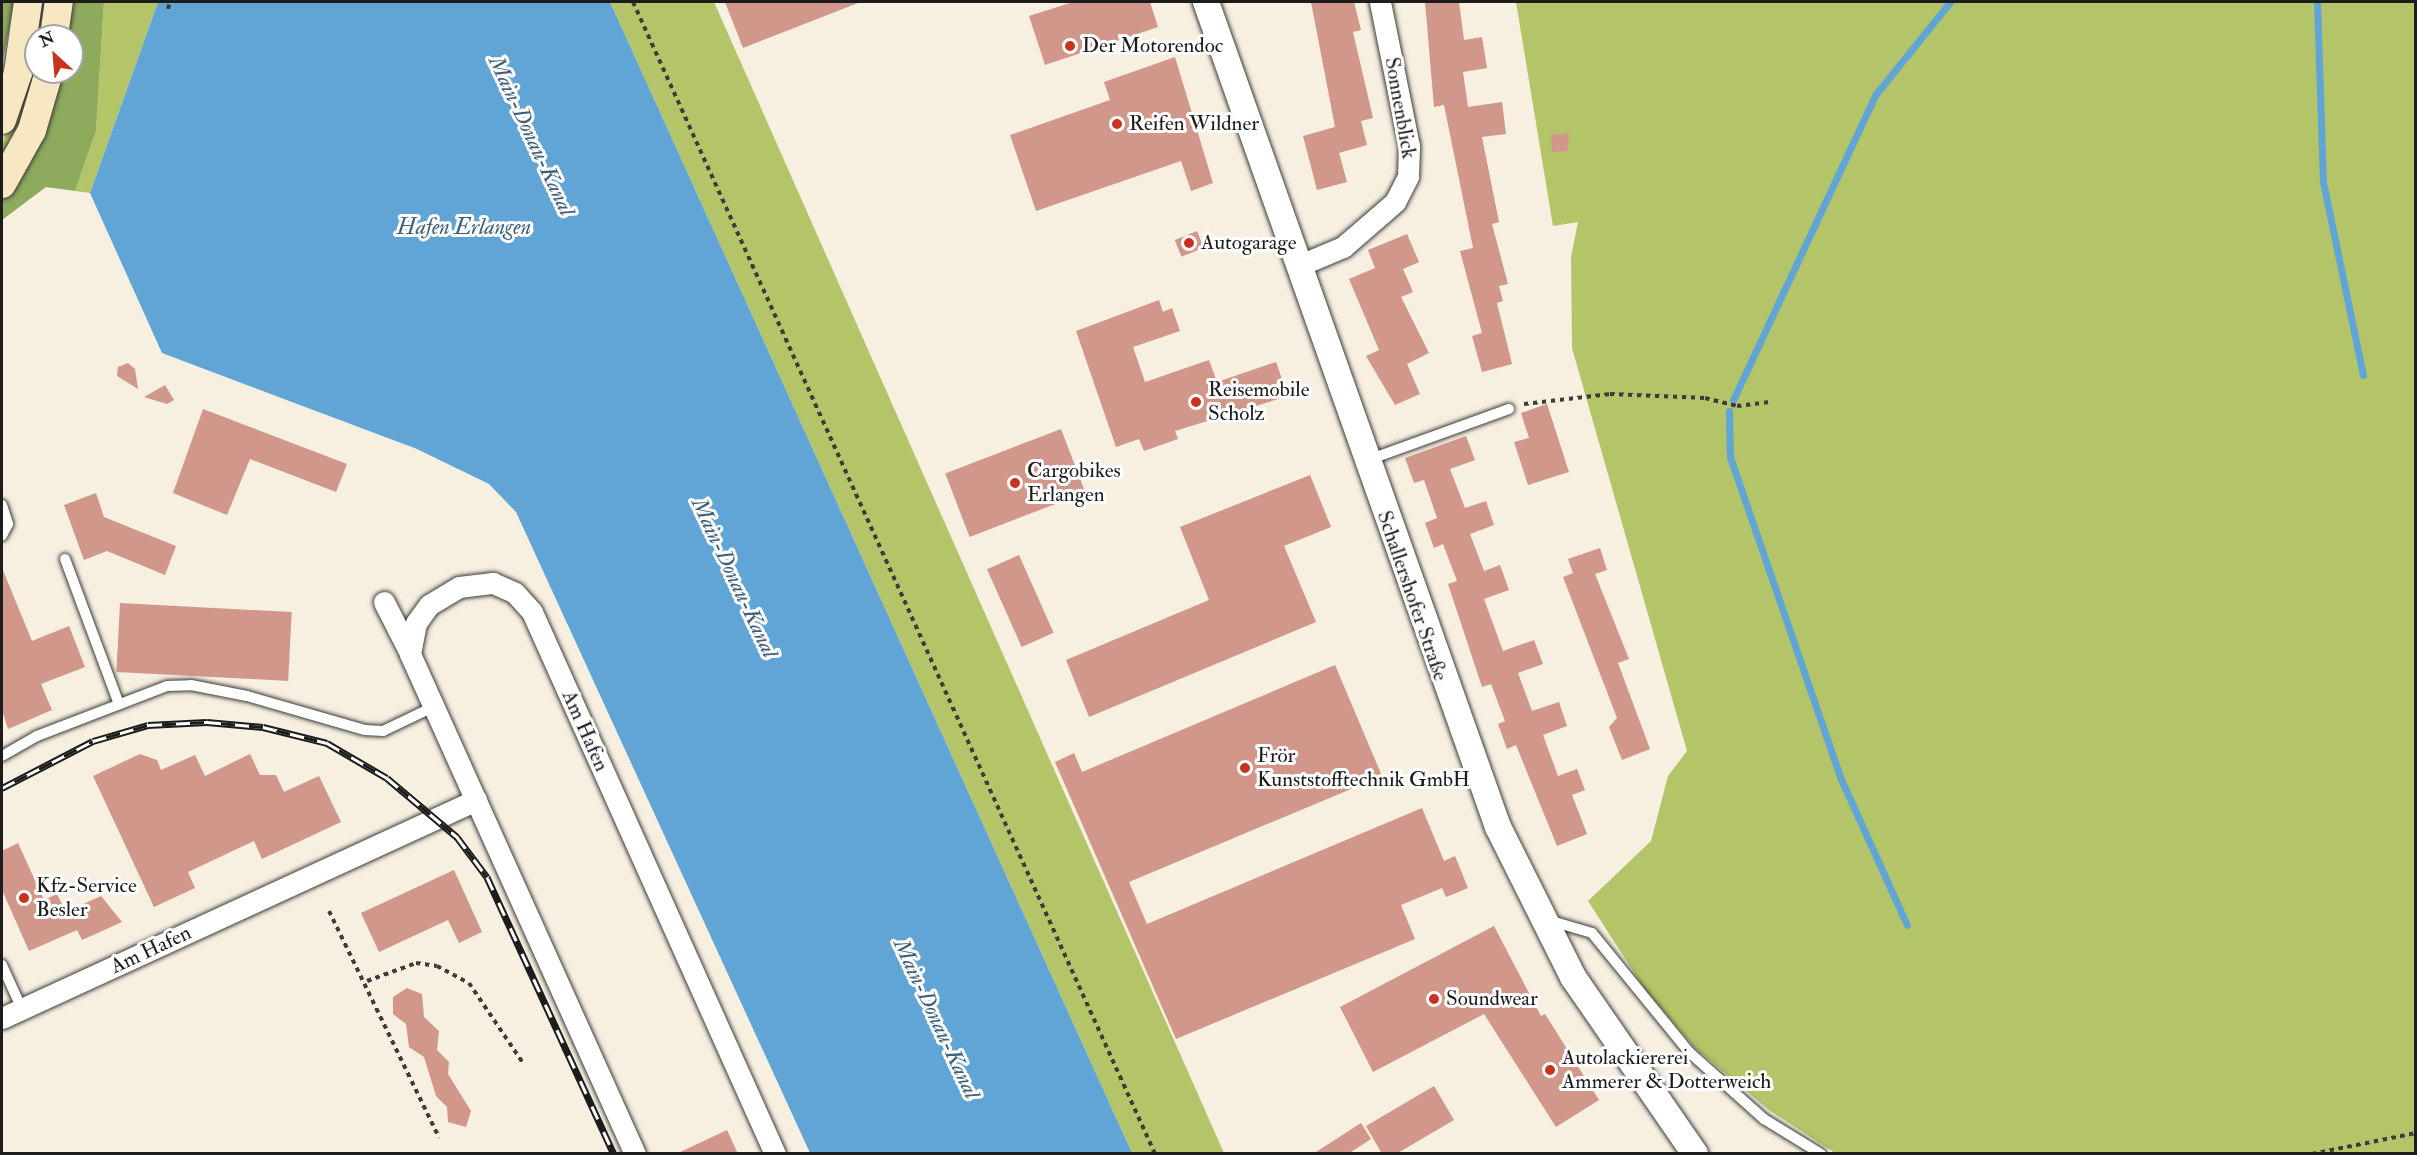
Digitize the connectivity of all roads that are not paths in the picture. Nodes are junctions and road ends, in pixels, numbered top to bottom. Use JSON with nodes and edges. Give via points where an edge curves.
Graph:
{"nodes":[{"id":1,"x":28,"y":2,"type":"edge"},
{"id":2,"x":59,"y":2,"type":"edge"},
{"id":3,"x":1206,"y":2,"type":"edge"},
{"id":4,"x":1380,"y":2,"type":"edge"},
{"id":5,"x":56,"y":24,"type":"edge"},
{"id":6,"x":45,"y":84,"type":"edge"},
{"id":7,"x":2,"y":120,"type":"edge"},
{"id":8,"x":2,"y":183,"type":"edge"},
{"id":9,"x":1298,"y":266,"type":"junction"},
{"id":10,"x":1509,"y":409,"type":"road end"},
{"id":11,"x":1365,"y":461,"type":"junction"},
{"id":12,"x":2,"y":505,"type":"edge"},
{"id":13,"x":2,"y":536,"type":"edge"},
{"id":14,"x":64,"y":559,"type":"dead end"},
{"id":15,"x":384,"y":602,"type":"dead end"},
{"id":16,"x":410,"y":654,"type":"junction"},
{"id":17,"x":118,"y":704,"type":"junction"},
{"id":18,"x":433,"y":707,"type":"junction"},
{"id":19,"x":2,"y":756,"type":"edge"},
{"id":20,"x":476,"y":800,"type":"junction"},
{"id":21,"x":1540,"y":916,"type":"junction"},
{"id":22,"x":2,"y":965,"type":"edge"},
{"id":23,"x":22,"y":1009,"type":"junction"},
{"id":24,"x":2,"y":1018,"type":"edge"},
{"id":25,"x":635,"y":1154,"type":"edge"},
{"id":26,"x":775,"y":1154,"type":"edge"},
{"id":27,"x":1695,"y":1154,"type":"edge"},
{"id":28,"x":1821,"y":1154,"type":"edge"}],
"edges":[{"from":1,"to":7,"type":"main road","via":[[18,73]]},
{"from":2,"to":5,"type":"main road"},
{"from":3,"to":9,"type":"street","name":"Schallershofer Straße"},
{"from":4,"to":9,"type":"street","name":"Sonnenblick","via":[[1410,146],[1408,176],[1395,202],[1343,247]]},
{"from":6,"to":8,"type":"main road","via":[[32,130]]},
{"from":9,"to":11,"type":"street","name":"Schallershofer Straße"},
{"from":10,"to":11,"type":"lane"},
{"from":11,"to":21,"type":"street","name":"Schallershofer Straße","via":[[1474,768]]},
{"from":12,"to":13,"type":"lane","via":[[8,524]]},
{"from":14,"to":17,"type":"lane"},
{"from":15,"to":16,"type":"street"},
{"from":16,"to":18,"type":"street"},
{"from":16,"to":26,"type":"street","name":"Am Hafen","via":[[416,623],[429,605],[459,587],[494,583],[515,593],[532,612]]},
{"from":17,"to":18,"type":"lane","via":[[166,686],[191,685],[383,731]]},
{"from":17,"to":19,"type":"lane","via":[[37,736]]},
{"from":18,"to":20,"type":"street"},
{"from":20,"to":23,"type":"street","name":"Am Hafen"},
{"from":20,"to":25,"type":"street"},
{"from":21,"to":27,"type":"street","name":"Schallershofer Straße","via":[[1600,1021]]},
{"from":21,"to":28,"type":"lane","via":[[1592,933],[1689,1052],[1764,1119]]},
{"from":22,"to":23,"type":"lane"},
{"from":23,"to":24,"type":"street","name":"Am Hafen"}]}
